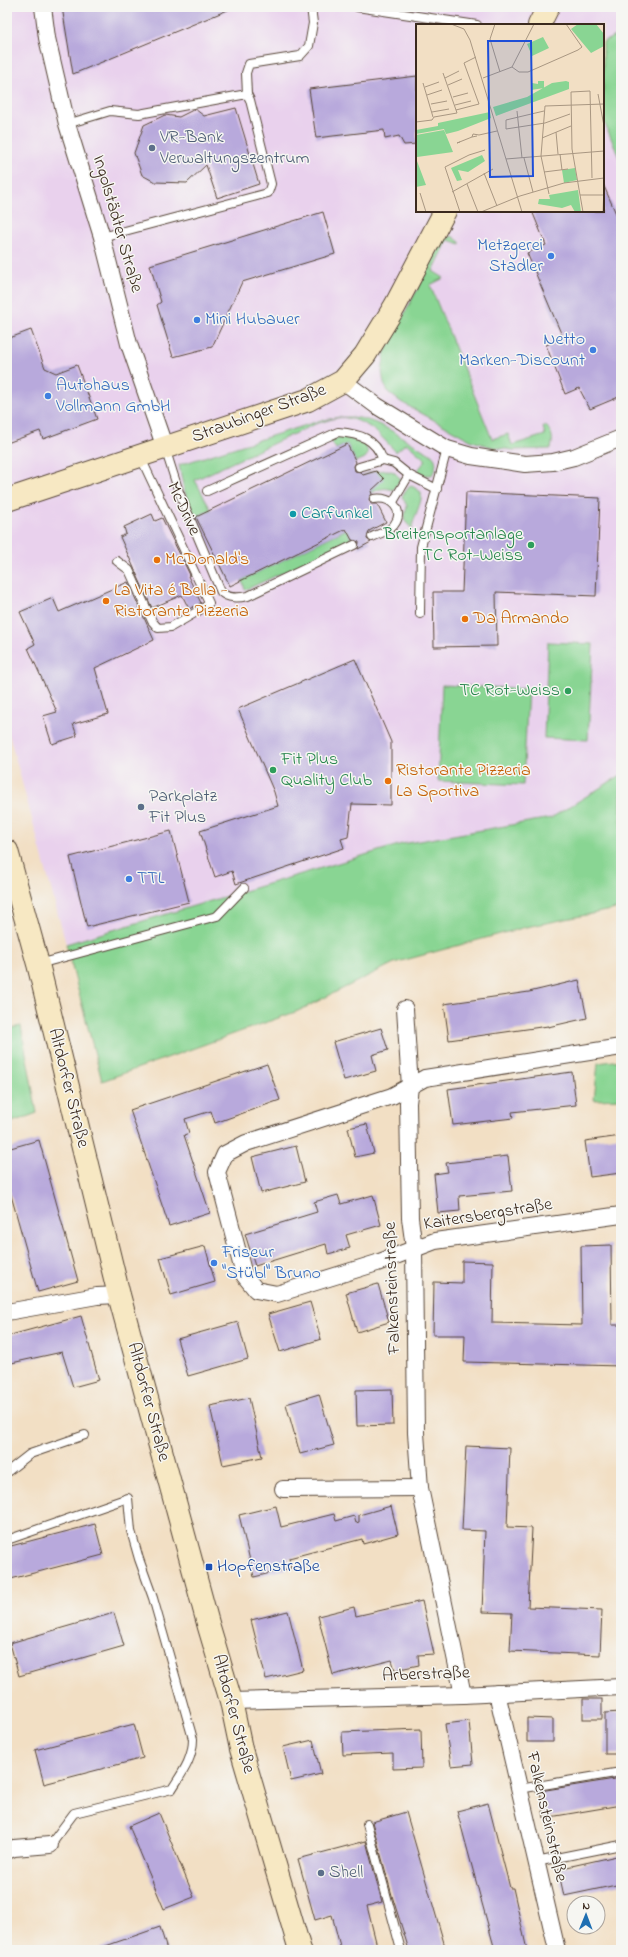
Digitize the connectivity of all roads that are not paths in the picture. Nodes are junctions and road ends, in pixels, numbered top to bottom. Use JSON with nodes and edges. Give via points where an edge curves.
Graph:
{"nodes":[{"id":1,"x":43,"y":7,"type":"edge"},
{"id":2,"x":311,"y":7,"type":"edge"},
{"id":3,"x":357,"y":7,"type":"edge"},
{"id":4,"x":548,"y":7,"type":"edge"},
{"id":5,"x":470,"y":24,"type":"edge"},
{"id":6,"x":540,"y":24,"type":"edge"},
{"id":7,"x":246,"y":94,"type":"junction"},
{"id":8,"x":67,"y":124,"type":"junction"},
{"id":9,"x":444,"y":212,"type":"edge"},
{"id":10,"x":102,"y":237,"type":"junction"},
{"id":11,"x":343,"y":381,"type":"junction"},
{"id":12,"x":621,"y":438,"type":"edge"},
{"id":13,"x":165,"y":448,"type":"junction"},
{"id":14,"x":447,"y":449,"type":"junction"},
{"id":15,"x":140,"y":456,"type":"junction"},
{"id":16,"x":383,"y":460,"type":"junction"},
{"id":17,"x":359,"y":467,"type":"dead end"},
{"id":18,"x":409,"y":475,"type":"junction"},
{"id":19,"x":437,"y":488,"type":"junction"},
{"id":20,"x":207,"y":491,"type":"dead end"},
{"id":21,"x":374,"y":499,"type":"dead end"},
{"id":22,"x":7,"y":500,"type":"edge"},
{"id":23,"x":393,"y":502,"type":"junction"},
{"id":24,"x":372,"y":537,"type":"dead end"},
{"id":25,"x":354,"y":545,"type":"dead end"},
{"id":26,"x":117,"y":561,"type":"dead end"},
{"id":27,"x":420,"y":614,"type":"dead end"},
{"id":28,"x":7,"y":851,"type":"edge"},
{"id":29,"x":244,"y":888,"type":"dead end"},
{"id":30,"x":38,"y":964,"type":"junction"},
{"id":31,"x":405,"y":1009,"type":"dead end"},
{"id":32,"x":621,"y":1047,"type":"edge"},
{"id":33,"x":410,"y":1087,"type":"junction"},
{"id":34,"x":621,"y":1215,"type":"edge"},
{"id":35,"x":414,"y":1248,"type":"junction"},
{"id":36,"x":119,"y":1295,"type":"junction"},
{"id":37,"x":7,"y":1312,"type":"edge"},
{"id":38,"x":85,"y":1435,"type":"dead end"},
{"id":39,"x":7,"y":1472,"type":"edge"},
{"id":40,"x":420,"y":1488,"type":"junction"},
{"id":41,"x":282,"y":1489,"type":"dead end"},
{"id":42,"x":7,"y":1540,"type":"edge"},
{"id":43,"x":621,"y":1687,"type":"edge"},
{"id":44,"x":497,"y":1692,"type":"junction"},
{"id":45,"x":463,"y":1695,"type":"junction"},
{"id":46,"x":231,"y":1701,"type":"junction"},
{"id":47,"x":621,"y":1772,"type":"edge"},
{"id":48,"x":519,"y":1789,"type":"junction"},
{"id":49,"x":367,"y":1824,"type":"dead end"},
{"id":50,"x":50,"y":1845,"type":"joint"},
{"id":51,"x":621,"y":1845,"type":"edge"},
{"id":52,"x":7,"y":1851,"type":"edge"},
{"id":53,"x":536,"y":1862,"type":"junction"},
{"id":54,"x":300,"y":1950,"type":"edge"},
{"id":55,"x":401,"y":1950,"type":"edge"},
{"id":56,"x":557,"y":1950,"type":"edge"}],
"edges":[{"from":1,"to":8,"type":"street","name":"Ingolstädter Straße","via":[[47,38]]},
{"from":2,"to":7,"type":"lane","via":[[313,23],[309,46],[300,56],[249,64],[246,73]]},
{"from":3,"to":5,"type":"lane"},
{"from":4,"to":6,"type":"main road"},
{"from":7,"to":8,"type":"lane","via":[[139,114],[110,111]]},
{"from":7,"to":10,"type":"lane","via":[[250,100],[271,184],[268,193]]},
{"from":8,"to":10,"type":"street","name":"Ingolstädter Straße"},
{"from":9,"to":11,"type":"main road","name":"Straubinger Straße","via":[[391,312],[365,355]]},
{"from":10,"to":13,"type":"street","name":"Ingolstädter Straße","via":[[129,344]]},
{"from":11,"to":13,"type":"main road","name":"Straubinger Straße","via":[[308,400]]},
{"from":11,"to":14,"type":"street","via":[[377,406]]},
{"from":12,"to":14,"type":"street","via":[[574,457],[526,464],[472,456]]},
{"from":13,"to":15,"type":"main road","name":"Straubinger Straße"},
{"from":13,"to":25,"type":"lane","via":[[179,492],[224,595],[238,598],[248,596]]},
{"from":14,"to":19,"type":"lane"},
{"from":15,"to":22,"type":"main road","name":"Straubinger Straße"},
{"from":15,"to":26,"type":"lane","name":"McDrive","via":[[209,603],[171,627],[158,628],[152,621],[128,570]]},
{"from":16,"to":17,"type":"lane"},
{"from":16,"to":18,"type":"lane","via":[[394,463]]},
{"from":16,"to":20,"type":"lane","via":[[372,441],[359,435],[338,432]]},
{"from":18,"to":19,"type":"lane"},
{"from":18,"to":23,"type":"lane"},
{"from":19,"to":27,"type":"lane","via":[[421,547]]},
{"from":21,"to":23,"type":"lane","via":[[388,499]]},
{"from":23,"to":24,"type":"lane","via":[[397,513],[395,524]]},
{"from":28,"to":30,"type":"main road","name":"Altdorfer Straße"},
{"from":29,"to":30,"type":"lane","via":[[216,916]]},
{"from":30,"to":36,"type":"main road","name":"Altdorfer Straße"},
{"from":31,"to":33,"type":"street","name":"Falkensteinstraße"},
{"from":32,"to":33,"type":"street","via":[[425,1078]]},
{"from":33,"to":35,"type":"street","name":"Falkensteinstraße","via":[[410,1218]]},
{"from":33,"to":35,"type":"street","name":"Kaitersbergstraße","via":[[392,1096],[246,1143],[225,1154],[217,1172],[244,1275],[256,1290],[277,1294],[377,1264]]},
{"from":34,"to":35,"type":"street","name":"Kaitersbergstraße","via":[[435,1241]]},
{"from":35,"to":40,"type":"street","name":"Falkensteinstraße","via":[[416,1433]]},
{"from":36,"to":37,"type":"street","via":[[97,1296]]},
{"from":36,"to":46,"type":"main road","name":"Altdorfer Straße"},
{"from":38,"to":39,"type":"lane","via":[[30,1454]]},
{"from":40,"to":41,"type":"street"},
{"from":40,"to":45,"type":"street","name":"Falkensteinstraße"},
{"from":42,"to":50,"type":"lane","via":[[128,1498],[131,1530],[154,1598],[193,1739],[189,1762],[172,1789],[74,1813]]},
{"from":43,"to":44,"type":"street","name":"Arberstraße"},
{"from":44,"to":45,"type":"street","name":"Arberstraße"},
{"from":44,"to":48,"type":"street","name":"Falkensteinstraße"},
{"from":45,"to":46,"type":"street","name":"Arberstraße"},
{"from":46,"to":54,"type":"main road","name":"Altdorfer Straße","via":[[241,1749]]},
{"from":47,"to":48,"type":"lane"},
{"from":48,"to":53,"type":"street","name":"Falkensteinstraße"},
{"from":49,"to":55,"type":"lane"},
{"from":50,"to":52,"type":"street","via":[[14,1848]]},
{"from":51,"to":53,"type":"lane"},
{"from":53,"to":56,"type":"street","name":"Falkensteinstraße"}]}
